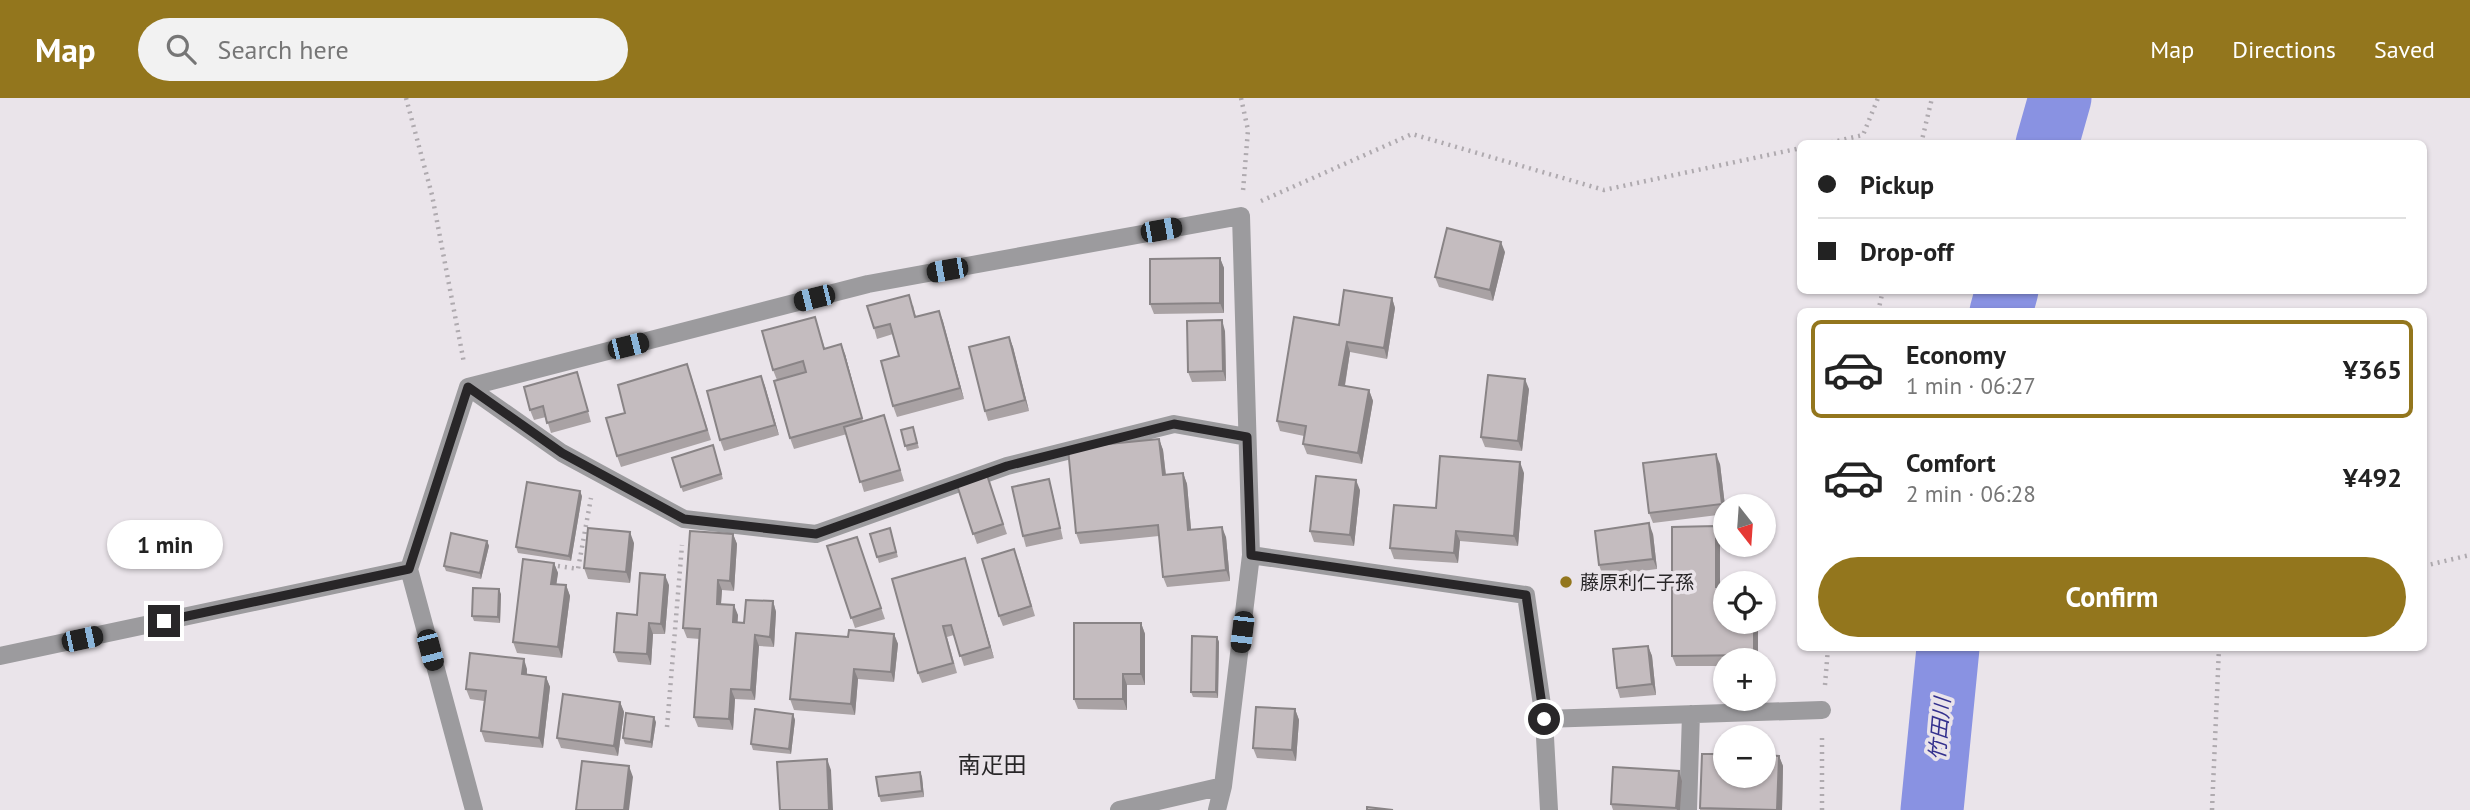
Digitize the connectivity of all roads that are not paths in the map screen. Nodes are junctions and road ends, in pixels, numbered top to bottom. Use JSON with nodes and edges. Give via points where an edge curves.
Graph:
{"nodes":[{"id":1,"x":468,"y":387,"type":"junction"},
{"id":2,"x":1247,"y":437,"type":"junction"},
{"id":3,"x":1251,"y":555,"type":"junction"},
{"id":4,"x":409,"y":569,"type":"junction"},
{"id":5,"x":0,"y":656,"type":"edge"},
{"id":6,"x":1822,"y":710,"type":"dead end"},
{"id":7,"x":1691,"y":714,"type":"junction"},
{"id":8,"x":1544,"y":719,"type":"junction"},
{"id":9,"x":1223,"y":786,"type":"junction"},
{"id":10,"x":474,"y":810,"type":"edge"},
{"id":11,"x":1119,"y":810,"type":"edge"},
{"id":12,"x":1217,"y":810,"type":"edge"},
{"id":13,"x":1549,"y":810,"type":"edge"},
{"id":14,"x":1688,"y":810,"type":"edge"}],
"edges":[{"from":1,"to":2,"type":"street","via":[[562,453],[684,519],[816,534],[1007,466],[1174,424]]},
{"from":1,"to":2,"type":"street","via":[[868,284],[1241,213]]},
{"from":1,"to":4,"type":"street"},
{"from":2,"to":3,"type":"street"},
{"from":3,"to":8,"type":"street","via":[[1526,595]]},
{"from":3,"to":9,"type":"street"},
{"from":4,"to":5,"type":"street"},
{"from":4,"to":10,"type":"street"},
{"from":6,"to":7,"type":"street"},
{"from":7,"to":8,"type":"street"},
{"from":7,"to":14,"type":"street"},
{"from":8,"to":13,"type":"street"},
{"from":9,"to":11,"type":"street"},
{"from":9,"to":12,"type":"street"}]}
